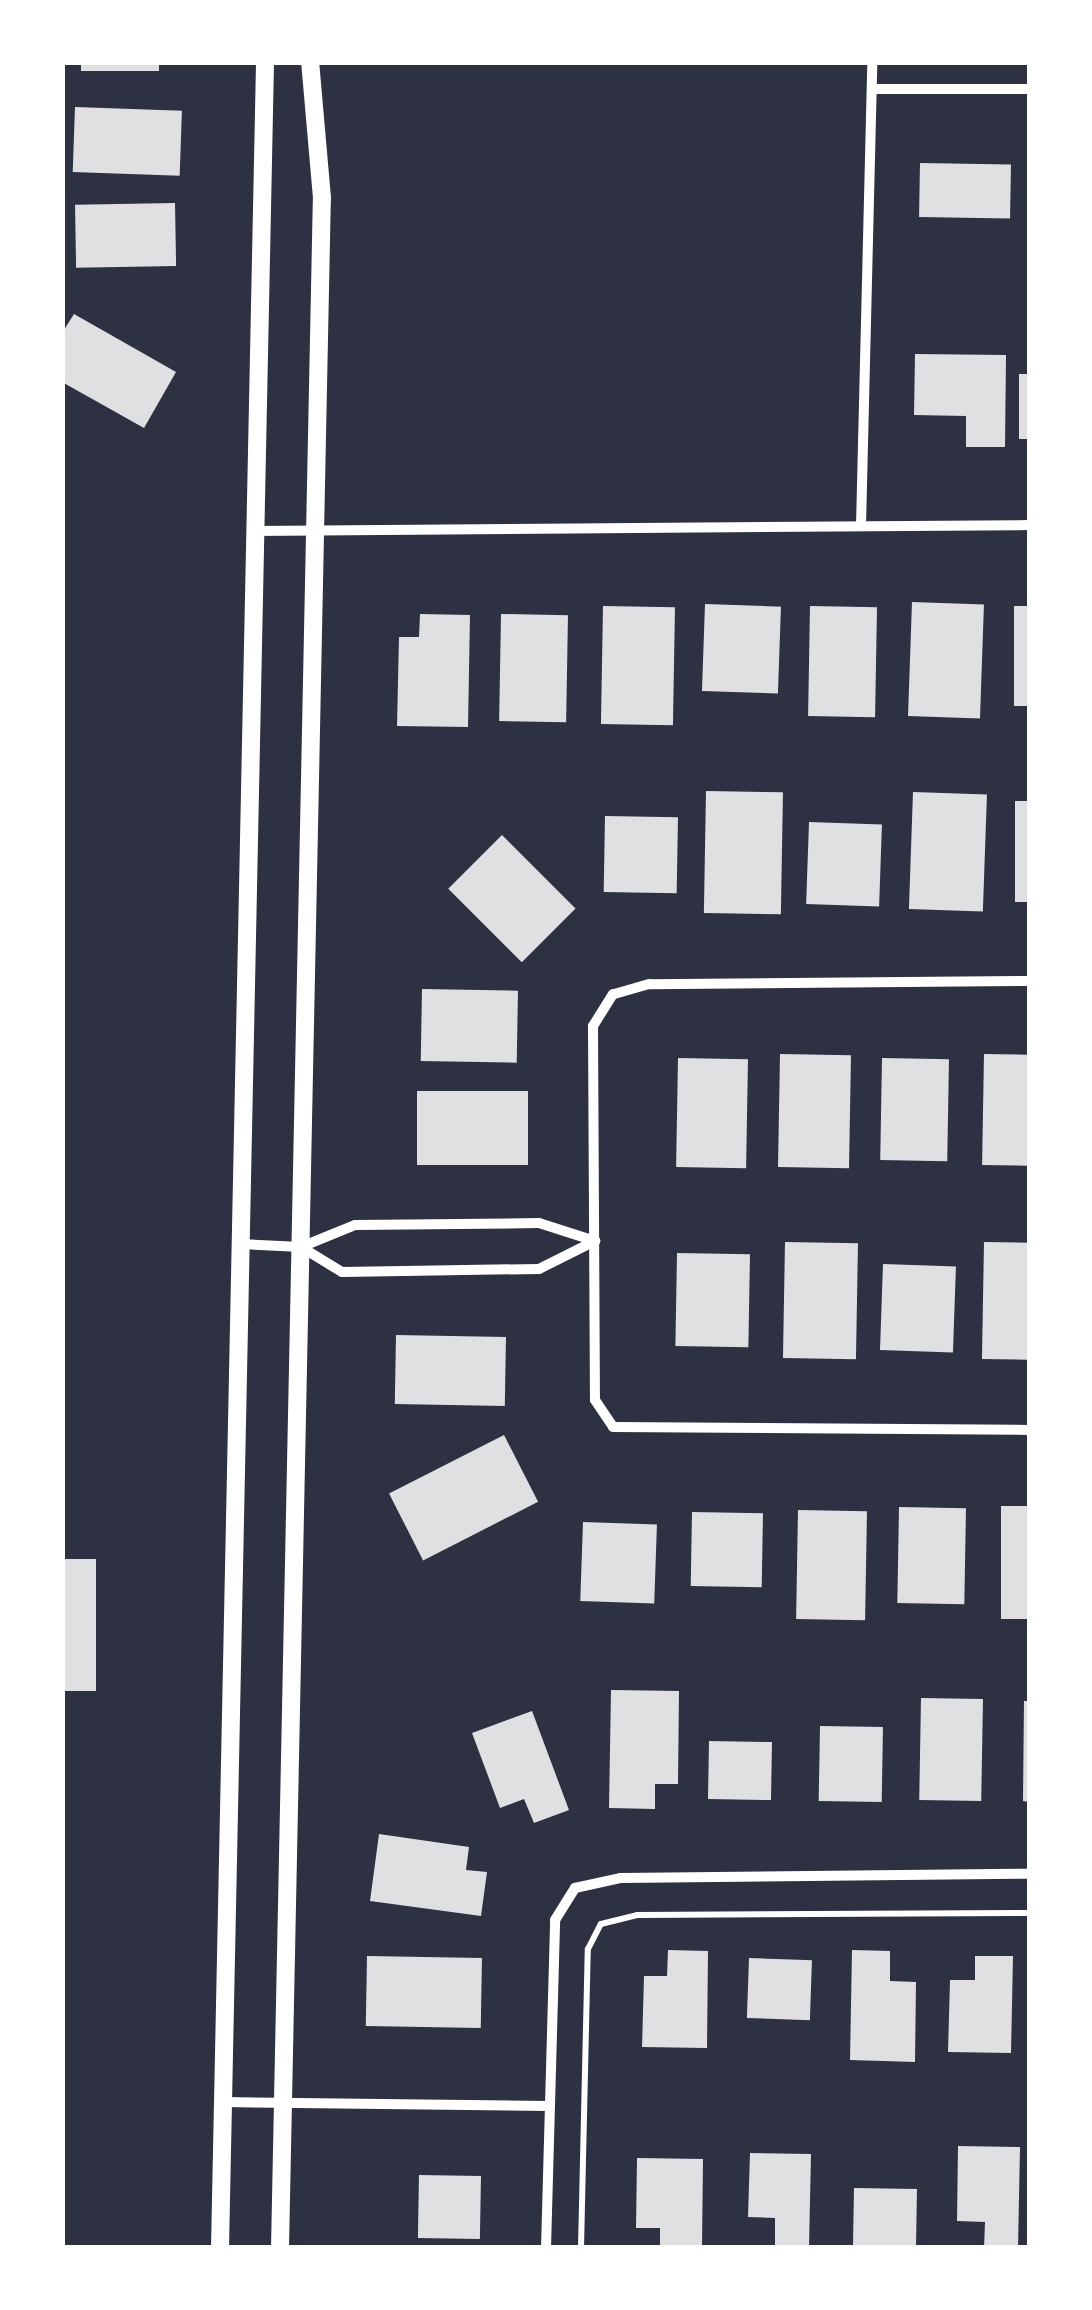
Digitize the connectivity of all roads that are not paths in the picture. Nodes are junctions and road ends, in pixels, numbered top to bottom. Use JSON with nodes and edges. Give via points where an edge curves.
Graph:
{"nodes":[{"id":1,"x":265,"y":62,"type":"edge"},
{"id":2,"x":310,"y":62,"type":"edge"},
{"id":3,"x":872,"y":62,"type":"edge"},
{"id":4,"x":1030,"y":89,"type":"edge"},
{"id":5,"x":872,"y":90,"type":"junction"},
{"id":6,"x":1030,"y":525,"type":"edge"},
{"id":7,"x":861,"y":526,"type":"junction"},
{"id":8,"x":316,"y":530,"type":"junction"},
{"id":9,"x":254,"y":531,"type":"junction"},
{"id":10,"x":1030,"y":982,"type":"edge"},
{"id":11,"x":595,"y":1240,"type":"junction"},
{"id":12,"x":238,"y":1244,"type":"junction"},
{"id":13,"x":301,"y":1247,"type":"junction"},
{"id":14,"x":1030,"y":1430,"type":"edge"},
{"id":15,"x":1030,"y":1874,"type":"edge"},
{"id":16,"x":224,"y":2102,"type":"junction"},
{"id":17,"x":282,"y":2102,"type":"junction"},
{"id":18,"x":548,"y":2106,"type":"junction"},
{"id":19,"x":220,"y":2248,"type":"edge"},
{"id":20,"x":280,"y":2248,"type":"edge"},
{"id":21,"x":546,"y":2248,"type":"edge"}],
"edges":[{"from":1,"to":9,"type":"street"},
{"from":2,"to":8,"type":"street","via":[[322,198]]},
{"from":3,"to":5,"type":"street"},
{"from":4,"to":5,"type":"street"},
{"from":5,"to":7,"type":"street"},
{"from":6,"to":7,"type":"street"},
{"from":7,"to":8,"type":"street"},
{"from":8,"to":9,"type":"street"},
{"from":8,"to":13,"type":"street"},
{"from":9,"to":12,"type":"street"},
{"from":10,"to":11,"type":"street","via":[[648,984],[613,994],[592,1026]]},
{"from":11,"to":13,"type":"street","via":[[539,1223],[355,1224]]},
{"from":11,"to":13,"type":"street","via":[[539,1269],[342,1272]]},
{"from":11,"to":14,"type":"street","via":[[596,1400],[613,1427]]},
{"from":12,"to":13,"type":"street"},
{"from":12,"to":16,"type":"street"},
{"from":13,"to":17,"type":"street"},
{"from":15,"to":18,"type":"street","via":[[620,1878],[576,1888],[554,1920]]},
{"from":16,"to":17,"type":"street"},
{"from":16,"to":19,"type":"street"},
{"from":17,"to":18,"type":"street"},
{"from":17,"to":20,"type":"street"},
{"from":18,"to":21,"type":"street"}]}
